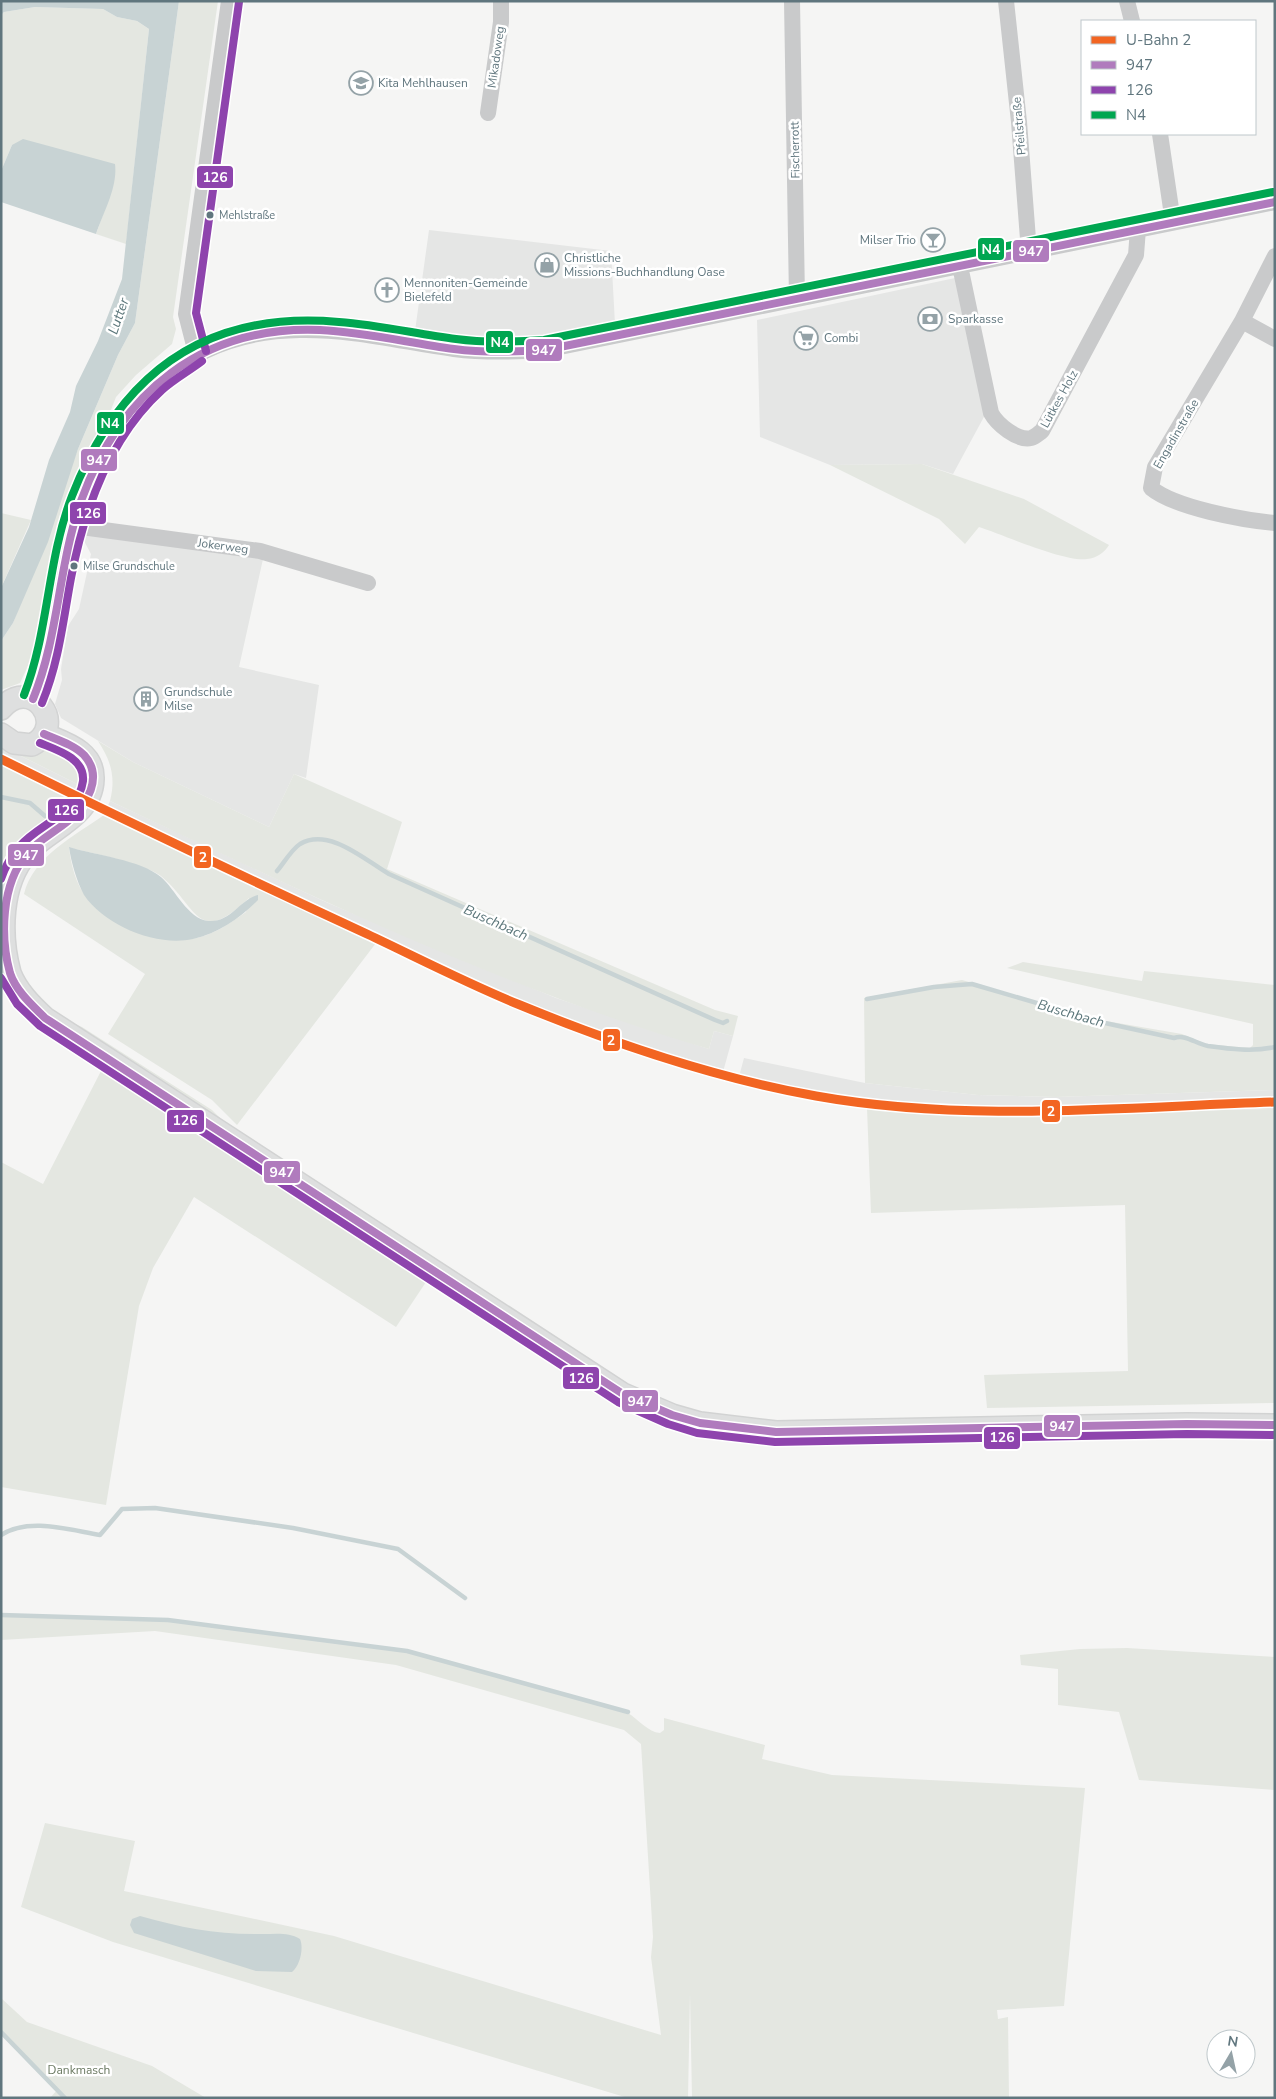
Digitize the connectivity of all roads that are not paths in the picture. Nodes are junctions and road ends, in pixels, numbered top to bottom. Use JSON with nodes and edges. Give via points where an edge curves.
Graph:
{"nodes":[{"id":1,"x":230,"y":1,"type":"edge"},
{"id":2,"x":501,"y":1,"type":"edge"},
{"id":3,"x":792,"y":1,"type":"edge"},
{"id":4,"x":1006,"y":1,"type":"edge"},
{"id":5,"x":1127,"y":1,"type":"edge"},
{"id":6,"x":1132,"y":20,"type":"edge"},
{"id":7,"x":488,"y":113,"type":"dead end"},
{"id":8,"x":1160,"y":135,"type":"edge"},
{"id":9,"x":1275,"y":202,"type":"edge"},
{"id":10,"x":1173,"y":222,"type":"junction"},
{"id":11,"x":1138,"y":229,"type":"junction"},
{"id":12,"x":1029,"y":252,"type":"junction"},
{"id":13,"x":1275,"y":256,"type":"edge"},
{"id":14,"x":960,"y":266,"type":"junction"},
{"id":15,"x":797,"y":300,"type":"junction"},
{"id":16,"x":1242,"y":321,"type":"junction"},
{"id":17,"x":1275,"y":339,"type":"edge"},
{"id":18,"x":196,"y":354,"type":"junction"},
{"id":19,"x":1275,"y":523,"type":"edge"},
{"id":20,"x":74,"y":526,"type":"junction"},
{"id":21,"x":368,"y":583,"type":"dead end"},
{"id":22,"x":33,"y":699,"type":"junction"},
{"id":23,"x":1,"y":709,"type":"edge"},
{"id":24,"x":1,"y":734,"type":"edge"},
{"id":25,"x":44,"y":734,"type":"junction"},
{"id":26,"x":3,"y":956,"type":"edge"},
{"id":27,"x":1275,"y":1425,"type":"edge"}],
"edges":[{"from":1,"to":18,"type":"street","via":[[186,314]]},
{"from":2,"to":7,"type":"street","name":"Mikadoweg"},
{"from":3,"to":15,"type":"street","name":"Fischerrott"},
{"from":4,"to":12,"type":"street","name":"Pfeilstraße"},
{"from":5,"to":6,"type":"street"},
{"from":8,"to":10,"type":"street"},
{"from":9,"to":10,"type":"street"},
{"from":10,"to":11,"type":"street"},
{"from":11,"to":12,"type":"street"},
{"from":11,"to":14,"type":"street","name":"Lütkes Holz","via":[[1136,255],[1042,431],[1032,438],[1023,438],[1001,426],[991,412]]},
{"from":12,"to":14,"type":"street"},
{"from":13,"to":16,"type":"street","name":"Engadinstraße"},
{"from":14,"to":15,"type":"street"},
{"from":15,"to":18,"type":"street","via":[[545,350],[476,351],[301,330],[236,339]]},
{"from":16,"to":17,"type":"street"},
{"from":16,"to":19,"type":"street","name":"Engadinstraße","via":[[1155,467],[1151,488],[1160,496],[1214,512]]},
{"from":18,"to":20,"type":"street","via":[[151,387],[120,422],[95,468]]},
{"from":20,"to":21,"type":"street","name":"Jokerweg","via":[[260,551]]},
{"from":20,"to":22,"type":"street","via":[[62,569],[47,661]]},
{"from":22,"to":23,"type":"main road","via":[[11,699]]},
{"from":22,"to":25,"type":"main road","via":[[45,711],[47,724]]},
{"from":24,"to":25,"type":"main road","via":[[14,744],[24,746],[38,741]]},
{"from":25,"to":26,"type":"main road","via":[[84,754],[93,774],[92,791],[83,807],[28,852],[14,872],[7,889]]},
{"from":26,"to":27,"type":"main road","via":[[19,989],[45,1018],[592,1375],[623,1394],[665,1412],[700,1423],[776,1432]]}]}
